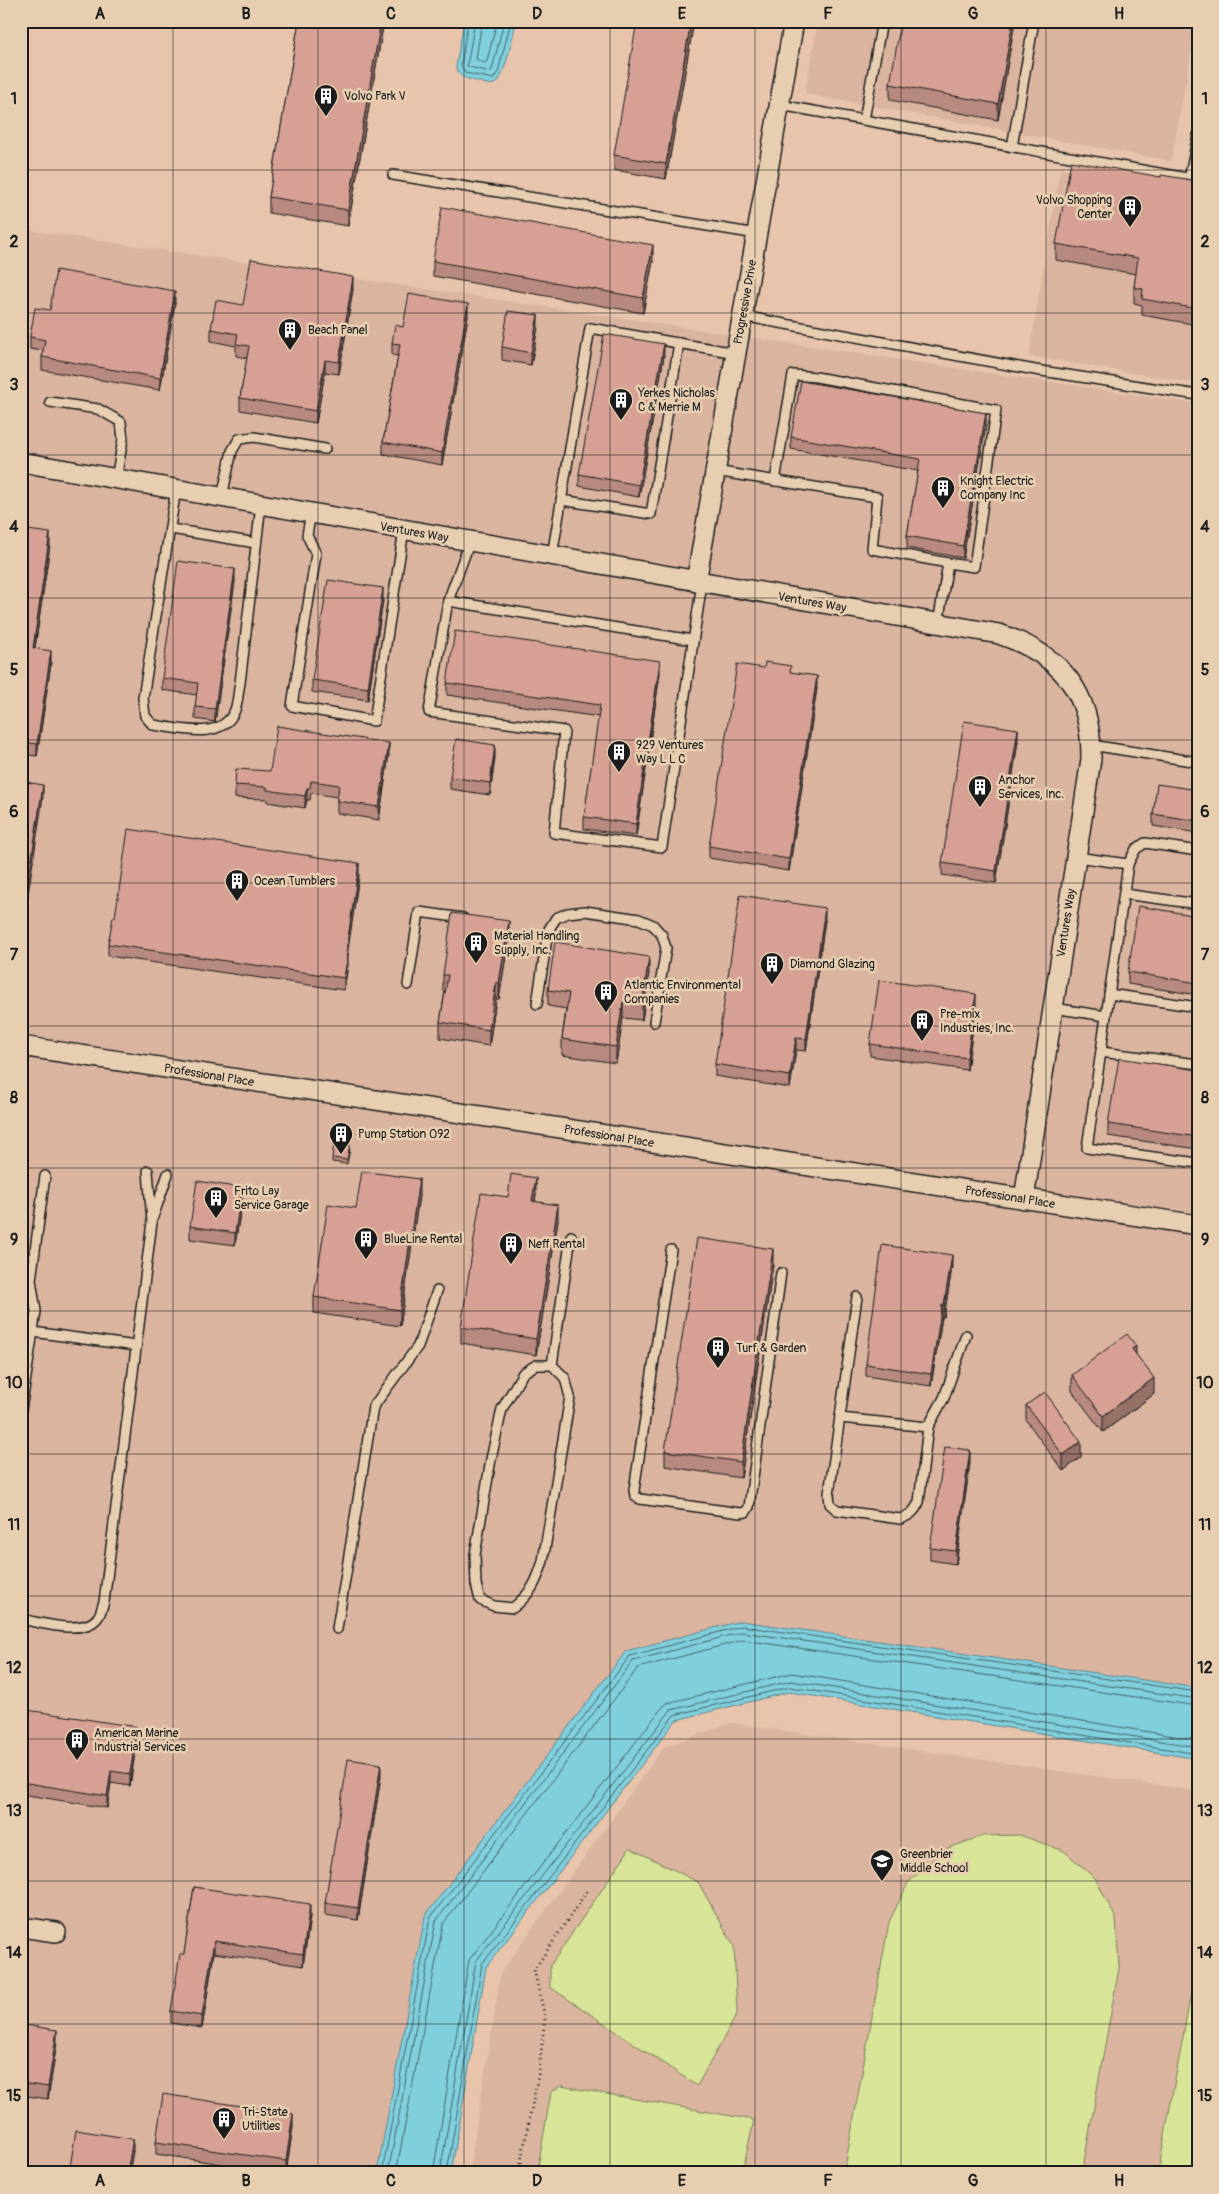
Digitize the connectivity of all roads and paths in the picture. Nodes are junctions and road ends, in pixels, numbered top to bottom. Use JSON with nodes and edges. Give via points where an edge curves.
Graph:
{"nodes":[{"id":1,"x":794,"y":21,"type":"edge"},
{"id":2,"x":882,"y":21,"type":"edge"},
{"id":3,"x":1034,"y":21,"type":"edge"},
{"id":4,"x":780,"y":105,"type":"junction"},
{"id":5,"x":864,"y":120,"type":"junction"},
{"id":6,"x":1198,"y":135,"type":"edge"},
{"id":7,"x":1012,"y":147,"type":"junction"},
{"id":8,"x":393,"y":175,"type":"dead end"},
{"id":9,"x":1194,"y":180,"type":"edge"},
{"id":10,"x":757,"y":234,"type":"junction"},
{"id":11,"x":742,"y":316,"type":"junction"},
{"id":12,"x":679,"y":343,"type":"junction"},
{"id":13,"x":736,"y":353,"type":"junction"},
{"id":14,"x":1198,"y":395,"type":"edge"},
{"id":15,"x":50,"y":402,"type":"dead end"},
{"id":16,"x":325,"y":449,"type":"dead end"},
{"id":17,"x":21,"y":462,"type":"edge"},
{"id":18,"x":715,"y":471,"type":"junction"},
{"id":19,"x":116,"y":479,"type":"junction"},
{"id":20,"x":775,"y":481,"type":"junction"},
{"id":21,"x":176,"y":490,"type":"junction"},
{"id":22,"x":222,"y":498,"type":"junction"},
{"id":23,"x":561,"y":500,"type":"junction"},
{"id":24,"x":261,"y":504,"type":"junction"},
{"id":25,"x":311,"y":513,"type":"junction"},
{"id":26,"x":171,"y":529,"type":"junction"},
{"id":27,"x":404,"y":530,"type":"junction"},
{"id":28,"x":470,"y":541,"type":"junction"},
{"id":29,"x":256,"y":543,"type":"junction"},
{"id":30,"x":552,"y":556,"type":"junction"},
{"id":31,"x":948,"y":563,"type":"junction"},
{"id":32,"x":699,"y":582,"type":"junction"},
{"id":33,"x":448,"y":600,"type":"junction"},
{"id":34,"x":938,"y":624,"type":"junction"},
{"id":35,"x":693,"y":640,"type":"junction"},
{"id":36,"x":1091,"y":745,"type":"junction"},
{"id":37,"x":1198,"y":762,"type":"edge"},
{"id":38,"x":1198,"y":850,"type":"edge"},
{"id":39,"x":1076,"y":857,"type":"junction"},
{"id":40,"x":1128,"y":864,"type":"junction"},
{"id":41,"x":1124,"y":894,"type":"junction"},
{"id":42,"x":1198,"y":904,"type":"edge"},
{"id":43,"x":473,"y":920,"type":"edge"},
{"id":44,"x":408,"y":985,"type":"dead end"},
{"id":45,"x":1109,"y":994,"type":"junction"},
{"id":46,"x":537,"y":1004,"type":"dead end"},
{"id":47,"x":1198,"y":1007,"type":"edge"},
{"id":48,"x":1053,"y":1008,"type":"junction"},
{"id":49,"x":1106,"y":1016,"type":"junction"},
{"id":50,"x":654,"y":1022,"type":"dead end"},
{"id":51,"x":21,"y":1046,"type":"edge"},
{"id":52,"x":1101,"y":1052,"type":"junction"},
{"id":53,"x":1198,"y":1064,"type":"edge"},
{"id":54,"x":1198,"y":1163,"type":"edge"},
{"id":55,"x":148,"y":1171,"type":"dead end"},
{"id":56,"x":168,"y":1174,"type":"dead end"},
{"id":57,"x":45,"y":1176,"type":"dead end"},
{"id":58,"x":1024,"y":1199,"type":"junction"},
{"id":59,"x":152,"y":1222,"type":"junction"},
{"id":60,"x":1198,"y":1225,"type":"edge"},
{"id":61,"x":571,"y":1236,"type":"dead end"},
{"id":62,"x":671,"y":1250,"type":"dead end"},
{"id":63,"x":782,"y":1273,"type":"dead end"},
{"id":64,"x":437,"y":1291,"type":"dead end"},
{"id":65,"x":857,"y":1298,"type":"dead end"},
{"id":66,"x":33,"y":1332,"type":"junction"},
{"id":67,"x":966,"y":1336,"type":"dead end"},
{"id":68,"x":136,"y":1346,"type":"junction"},
{"id":69,"x":552,"y":1365,"type":"junction"},
{"id":70,"x":21,"y":1410,"type":"edge"},
{"id":71,"x":840,"y":1418,"type":"junction"},
{"id":72,"x":928,"y":1427,"type":"junction"},
{"id":73,"x":21,"y":1619,"type":"edge"},
{"id":74,"x":337,"y":1629,"type":"dead end"},
{"id":75,"x":587,"y":1891,"type":"dead end"},
{"id":76,"x":21,"y":1927,"type":"edge"},
{"id":77,"x":56,"y":1932,"type":"dead end"},
{"id":78,"x":521,"y":2173,"type":"edge"}],
"edges":[{"from":1,"to":4,"type":"street","name":"Progressive Drive"},
{"from":2,"to":5,"type":"lane"},
{"from":3,"to":7,"type":"lane"},
{"from":4,"to":5,"type":"lane"},
{"from":4,"to":10,"type":"street","name":"Progressive Drive"},
{"from":5,"to":7,"type":"lane"},
{"from":6,"to":9,"type":"lane"},
{"from":7,"to":9,"type":"lane"},
{"from":8,"to":10,"type":"lane"},
{"from":10,"to":11,"type":"street","name":"Progressive Drive"},
{"from":11,"to":13,"type":"street","name":"Progressive Drive"},
{"from":11,"to":14,"type":"lane","via":[[1035,370]]},
{"from":12,"to":13,"type":"lane"},
{"from":12,"to":23,"type":"lane","via":[[651,514]]},
{"from":12,"to":23,"type":"lane","via":[[590,328]]},
{"from":13,"to":18,"type":"street","name":"Progressive Drive"},
{"from":15,"to":19,"type":"lane","via":[[98,409],[121,422],[123,439]]},
{"from":16,"to":22,"type":"lane","via":[[254,437],[239,439],[232,451]]},
{"from":17,"to":19,"type":"street","name":"Ventures Way"},
{"from":18,"to":20,"type":"lane"},
{"from":18,"to":32,"type":"street","name":"Progressive Drive"},
{"from":19,"to":21,"type":"street","name":"Ventures Way"},
{"from":20,"to":31,"type":"lane","via":[[877,497],[872,549]]},
{"from":20,"to":31,"type":"lane","via":[[793,375],[996,410],[974,567]]},
{"from":21,"to":22,"type":"street","name":"Ventures Way"},
{"from":21,"to":26,"type":"lane"},
{"from":22,"to":24,"type":"street","name":"Ventures Way"},
{"from":23,"to":30,"type":"lane"},
{"from":24,"to":25,"type":"street","name":"Ventures Way"},
{"from":24,"to":29,"type":"lane"},
{"from":25,"to":27,"type":"street","name":"Ventures Way"},
{"from":25,"to":27,"type":"lane","via":[[307,535],[316,554],[292,706],[374,721]]},
{"from":26,"to":29,"type":"lane"},
{"from":26,"to":29,"type":"lane","via":[[143,698],[146,716],[153,726],[210,731],[224,725],[234,711]]},
{"from":27,"to":28,"type":"street","name":"Ventures Way"},
{"from":28,"to":30,"type":"street","name":"Ventures Way"},
{"from":28,"to":33,"type":"lane"},
{"from":30,"to":32,"type":"street","name":"Ventures Way"},
{"from":31,"to":34,"type":"lane"},
{"from":32,"to":34,"type":"street","name":"Ventures Way"},
{"from":32,"to":35,"type":"lane"},
{"from":33,"to":35,"type":"lane"},
{"from":33,"to":35,"type":"lane","via":[[429,712],[564,731],[554,833],[662,847]]},
{"from":34,"to":36,"type":"street","name":"Ventures Way","via":[[999,634],[1047,656],[1061,670],[1086,711]]},
{"from":36,"to":37,"type":"lane"},
{"from":36,"to":39,"type":"street","name":"Ventures Way"},
{"from":38,"to":40,"type":"lane","via":[[1145,843],[1136,849]]},
{"from":39,"to":40,"type":"lane"},
{"from":39,"to":48,"type":"street","name":"Ventures Way"},
{"from":40,"to":41,"type":"lane"},
{"from":41,"to":42,"type":"lane"},
{"from":41,"to":45,"type":"lane"},
{"from":43,"to":44,"type":"lane","via":[[419,912]]},
{"from":45,"to":47,"type":"lane"},
{"from":45,"to":49,"type":"lane"},
{"from":46,"to":50,"type":"lane","via":[[548,930],[556,918],[585,911],[639,919],[653,925],[662,935],[666,948]]},
{"from":48,"to":49,"type":"lane"},
{"from":48,"to":58,"type":"street","name":"Ventures Way"},
{"from":49,"to":52,"type":"lane"},
{"from":51,"to":58,"type":"street","name":"Professional Place"},
{"from":52,"to":53,"type":"lane"},
{"from":52,"to":54,"type":"lane","via":[[1088,1148]]},
{"from":55,"to":59,"type":"lane"},
{"from":56,"to":59,"type":"lane"},
{"from":57,"to":66,"type":"lane","via":[[31,1280],[36,1311]]},
{"from":58,"to":60,"type":"street","name":"Professional Place"},
{"from":59,"to":68,"type":"lane"},
{"from":61,"to":69,"type":"lane"},
{"from":62,"to":63,"type":"lane","via":[[634,1490],[640,1499],[746,1512]]},
{"from":64,"to":74,"type":"lane","via":[[418,1346],[372,1407]]},
{"from":65,"to":71,"type":"lane"},
{"from":66,"to":68,"type":"lane"},
{"from":66,"to":70,"type":"lane"},
{"from":67,"to":72,"type":"lane","via":[[944,1398]]},
{"from":68,"to":73,"type":"lane","via":[[104,1602],[98,1618],[87,1626],[70,1627]]},
{"from":69,"to":69,"type":"lane","via":[[565,1378],[570,1397],[543,1561],[537,1581],[528,1595],[513,1608],[494,1606],[480,1600],[475,1555],[502,1408],[523,1373],[536,1365]]},
{"from":71,"to":72,"type":"lane"},
{"from":71,"to":72,"type":"lane","via":[[830,1504],[848,1513],[900,1519],[915,1511],[919,1502]]},
{"from":75,"to":78,"type":"path","via":[[534,1970],[545,2017]]},
{"from":76,"to":77,"type":"street"}]}
